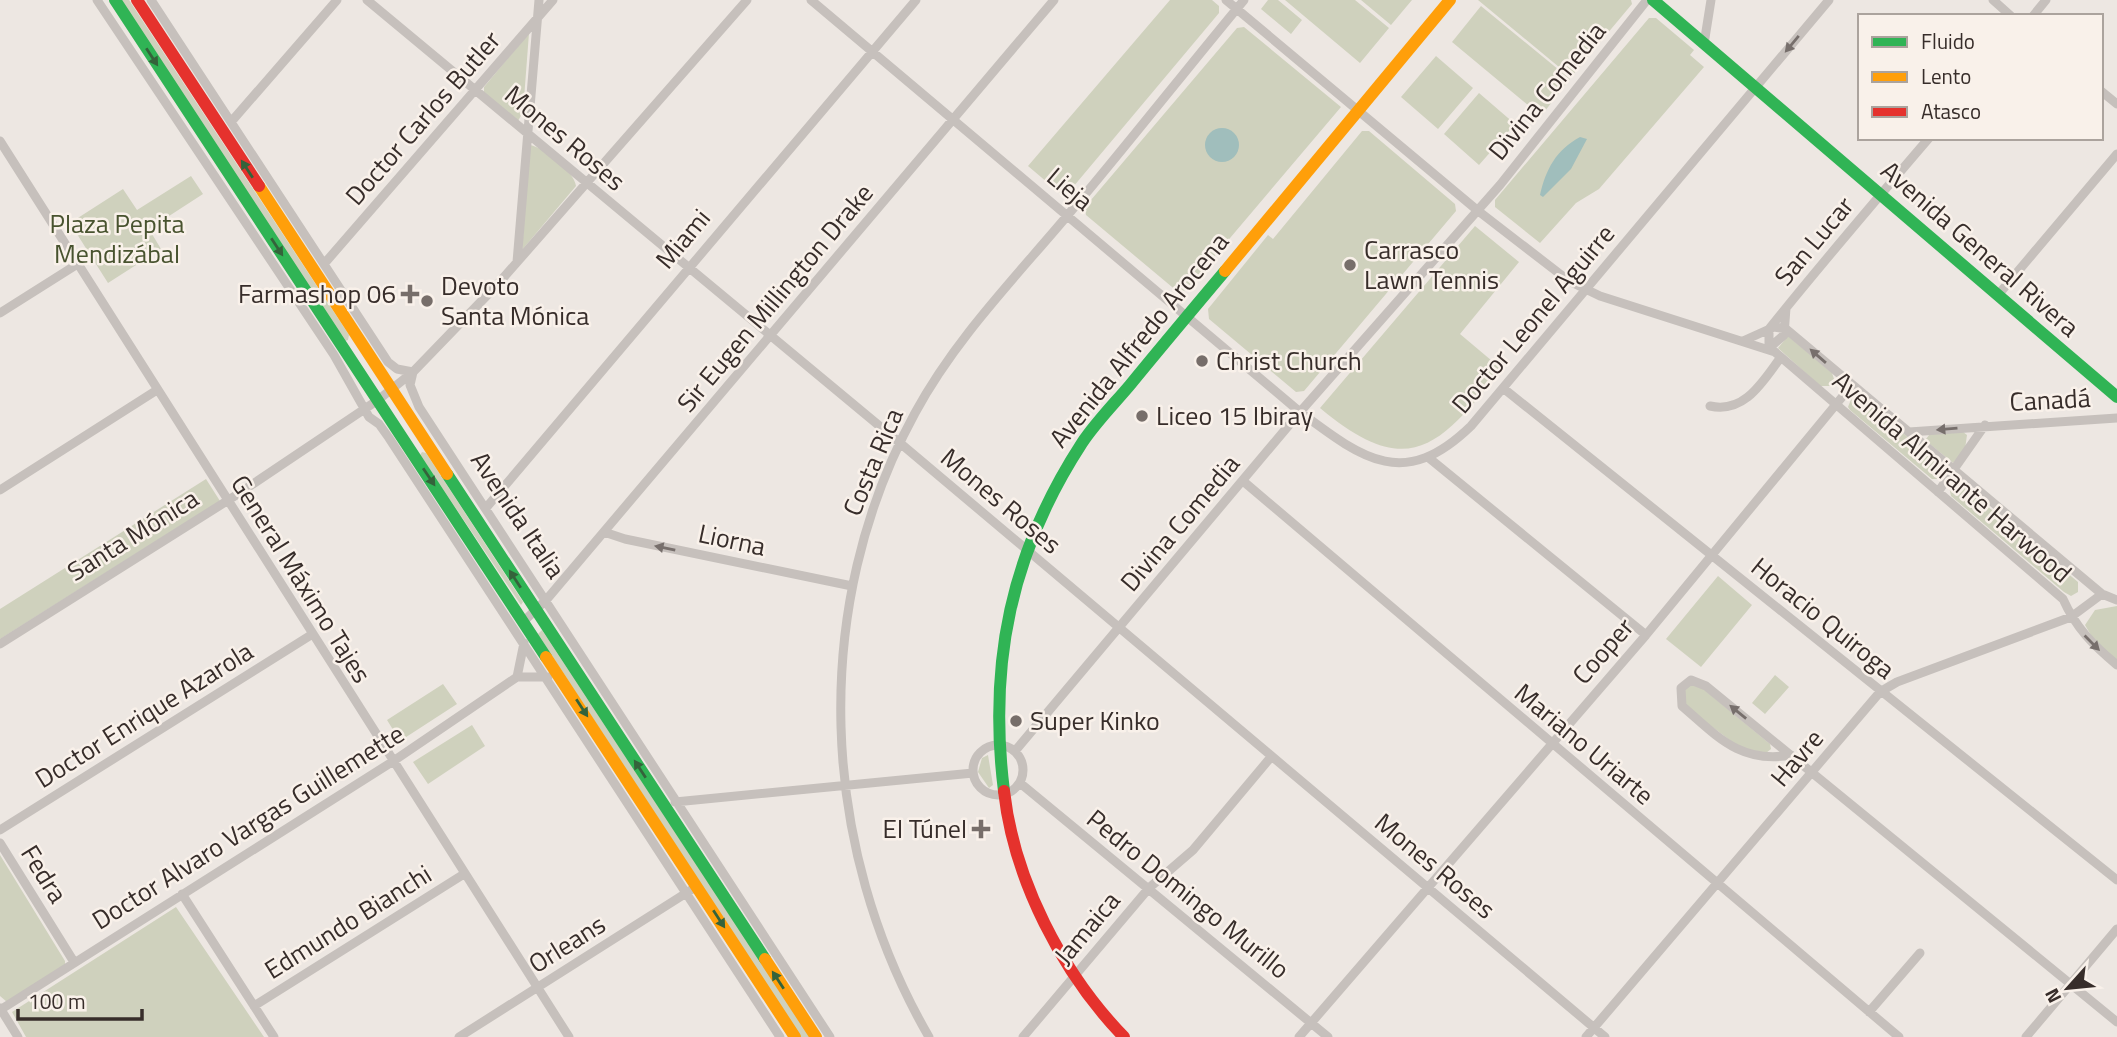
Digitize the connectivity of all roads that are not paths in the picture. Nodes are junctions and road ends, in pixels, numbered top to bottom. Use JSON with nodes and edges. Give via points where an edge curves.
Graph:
{"nodes":[{"id":1,"x":97,"y":0,"type":"edge"},
{"id":2,"x":115,"y":0,"type":"edge"},
{"id":3,"x":137,"y":0,"type":"edge"},
{"id":4,"x":151,"y":0,"type":"edge"},
{"id":5,"x":337,"y":0,"type":"edge"},
{"id":6,"x":367,"y":0,"type":"edge"},
{"id":7,"x":539,"y":0,"type":"edge"},
{"id":8,"x":553,"y":0,"type":"edge"},
{"id":9,"x":747,"y":0,"type":"edge"},
{"id":10,"x":811,"y":0,"type":"edge"},
{"id":11,"x":916,"y":0,"type":"edge"},
{"id":12,"x":1054,"y":0,"type":"edge"},
{"id":13,"x":1226,"y":0,"type":"edge"},
{"id":14,"x":1244,"y":0,"type":"edge"},
{"id":15,"x":1450,"y":0,"type":"edge"},
{"id":16,"x":1647,"y":0,"type":"edge"},
{"id":17,"x":1653,"y":0,"type":"edge"},
{"id":18,"x":1711,"y":0,"type":"edge"},
{"id":19,"x":1829,"y":0,"type":"edge"},
{"id":20,"x":1993,"y":0,"type":"edge"},
{"id":21,"x":2046,"y":0,"type":"edge"},
{"id":22,"x":1237,"y":9,"type":"junction"},
{"id":23,"x":2009,"y":14,"type":"edge"},
{"id":24,"x":2035,"y":14,"type":"edge"},
{"id":25,"x":538,"y":19,"type":"junction"},
{"id":26,"x":1704,"y":44,"type":"junction"},
{"id":27,"x":871,"y":51,"type":"junction"},
{"id":28,"x":1755,"y":89,"type":"junction"},
{"id":29,"x":476,"y":90,"type":"junction"},
{"id":30,"x":2103,"y":93,"type":"edge"},
{"id":31,"x":2117,"y":104,"type":"edge"},
{"id":32,"x":1358,"y":110,"type":"junction"},
{"id":33,"x":953,"y":120,"type":"junction"},
{"id":34,"x":230,"y":122,"type":"junction"},
{"id":35,"x":527,"y":133,"type":"junction"},
{"id":36,"x":1926,"y":140,"type":"edge"},
{"id":37,"x":0,"y":141,"type":"edge"},
{"id":38,"x":2117,"y":154,"type":"edge"},
{"id":39,"x":224,"y":178,"type":"junction"},
{"id":40,"x":587,"y":184,"type":"junction"},
{"id":41,"x":1881,"y":193,"type":"junction"},
{"id":42,"x":1477,"y":210,"type":"junction"},
{"id":43,"x":1068,"y":214,"type":"junction"},
{"id":44,"x":517,"y":262,"type":"junction"},
{"id":45,"x":324,"y":264,"type":"junction"},
{"id":46,"x":76,"y":265,"type":"junction"},
{"id":47,"x":687,"y":268,"type":"junction"},
{"id":48,"x":1586,"y":289,"type":"junction"},
{"id":49,"x":1998,"y":295,"type":"junction"},
{"id":50,"x":1786,"y":308,"type":"junction"},
{"id":51,"x":0,"y":313,"type":"edge"},
{"id":52,"x":349,"y":313,"type":"junction"},
{"id":53,"x":1186,"y":315,"type":"junction"},
{"id":54,"x":1769,"y":329,"type":"junction"},
{"id":55,"x":1786,"y":329,"type":"junction"},
{"id":56,"x":363,"y":334,"type":"junction"},
{"id":57,"x":770,"y":337,"type":"junction"},
{"id":58,"x":1743,"y":341,"type":"junction"},
{"id":59,"x":1769,"y":348,"type":"junction"},
{"id":60,"x":339,"y":352,"type":"junction"},
{"id":61,"x":1781,"y":356,"type":"junction"},
{"id":62,"x":414,"y":372,"type":"junction"},
{"id":63,"x":1852,"y":385,"type":"junction"},
{"id":64,"x":1503,"y":388,"type":"junction"},
{"id":65,"x":157,"y":390,"type":"junction"},
{"id":66,"x":391,"y":390,"type":"junction"},
{"id":67,"x":2117,"y":397,"type":"edge"},
{"id":68,"x":378,"y":400,"type":"junction"},
{"id":69,"x":1836,"y":404,"type":"junction"},
{"id":70,"x":1710,"y":406,"type":"dead end"},
{"id":71,"x":364,"y":410,"type":"junction"},
{"id":72,"x":1300,"y":412,"type":"junction"},
{"id":73,"x":2117,"y":418,"type":"edge"},
{"id":74,"x":1985,"y":425,"type":"junction"},
{"id":75,"x":1909,"y":432,"type":"junction"},
{"id":76,"x":426,"y":443,"type":"junction"},
{"id":77,"x":901,"y":443,"type":"junction"},
{"id":78,"x":412,"y":453,"type":"junction"},
{"id":79,"x":1429,"y":458,"type":"junction"},
{"id":80,"x":1955,"y":472,"type":"junction"},
{"id":81,"x":1243,"y":481,"type":"junction"},
{"id":82,"x":0,"y":490,"type":"edge"},
{"id":83,"x":1938,"y":492,"type":"junction"},
{"id":84,"x":227,"y":500,"type":"junction"},
{"id":85,"x":486,"y":508,"type":"junction"},
{"id":86,"x":604,"y":532,"type":"junction"},
{"id":87,"x":1025,"y":549,"type":"junction"},
{"id":88,"x":1710,"y":555,"type":"junction"},
{"id":89,"x":852,"y":586,"type":"junction"},
{"id":90,"x":2102,"y":594,"type":"junction"},
{"id":91,"x":547,"y":599,"type":"junction"},
{"id":92,"x":2117,"y":600,"type":"edge"},
{"id":93,"x":535,"y":608,"type":"junction"},
{"id":94,"x":2071,"y":617,"type":"junction"},
{"id":95,"x":524,"y":621,"type":"junction"},
{"id":96,"x":1119,"y":628,"type":"junction"},
{"id":97,"x":311,"y":635,"type":"junction"},
{"id":98,"x":1646,"y":635,"type":"junction"},
{"id":99,"x":524,"y":643,"type":"junction"},
{"id":100,"x":0,"y":644,"type":"edge"},
{"id":101,"x":2117,"y":665,"type":"edge"},
{"id":102,"x":517,"y":677,"type":"junction"},
{"id":103,"x":547,"y":677,"type":"junction"},
{"id":104,"x":565,"y":682,"type":"junction"},
{"id":105,"x":1880,"y":692,"type":"junction"},
{"id":106,"x":635,"y":736,"type":"junction"},
{"id":107,"x":624,"y":744,"type":"junction"},
{"id":108,"x":998,"y":744,"type":"junction"},
{"id":109,"x":1551,"y":744,"type":"junction"},
{"id":110,"x":600,"y":748,"type":"junction"},
{"id":111,"x":1015,"y":751,"type":"junction"},
{"id":112,"x":1791,"y":755,"type":"junction"},
{"id":113,"x":1271,"y":757,"type":"junction"},
{"id":114,"x":392,"y":762,"type":"junction"},
{"id":115,"x":1813,"y":772,"type":"junction"},
{"id":116,"x":973,"y":773,"type":"junction"},
{"id":117,"x":1020,"y":783,"type":"junction"},
{"id":118,"x":843,"y":785,"type":"junction"},
{"id":119,"x":1003,"y":795,"type":"junction"},
{"id":120,"x":678,"y":802,"type":"junction"},
{"id":121,"x":663,"y":804,"type":"junction"},
{"id":122,"x":0,"y":830,"type":"edge"},
{"id":123,"x":0,"y":844,"type":"edge"},
{"id":124,"x":464,"y":874,"type":"junction"},
{"id":125,"x":2117,"y":880,"type":"edge"},
{"id":126,"x":1716,"y":883,"type":"junction"},
{"id":127,"x":1149,"y":888,"type":"junction"},
{"id":128,"x":1428,"y":888,"type":"junction"},
{"id":129,"x":692,"y":890,"type":"junction"},
{"id":130,"x":183,"y":894,"type":"junction"},
{"id":131,"x":2117,"y":929,"type":"edge"},
{"id":132,"x":1920,"y":953,"type":"dead end"},
{"id":133,"x":74,"y":962,"type":"junction"},
{"id":134,"x":1074,"y":976,"type":"junction"},
{"id":135,"x":2071,"y":984,"type":"junction"},
{"id":136,"x":537,"y":987,"type":"junction"},
{"id":137,"x":254,"y":1006,"type":"junction"},
{"id":138,"x":0,"y":1009,"type":"edge"},
{"id":139,"x":1870,"y":1012,"type":"junction"},
{"id":140,"x":2117,"y":1022,"type":"edge"},
{"id":141,"x":1311,"y":1023,"type":"junction"},
{"id":142,"x":1594,"y":1028,"type":"junction"},
{"id":143,"x":18,"y":1037,"type":"edge"},
{"id":144,"x":274,"y":1037,"type":"edge"},
{"id":145,"x":459,"y":1037,"type":"edge"},
{"id":146,"x":569,"y":1037,"type":"edge"},
{"id":147,"x":780,"y":1037,"type":"edge"},
{"id":148,"x":795,"y":1037,"type":"edge"},
{"id":149,"x":816,"y":1037,"type":"edge"},
{"id":150,"x":830,"y":1037,"type":"edge"},
{"id":151,"x":929,"y":1037,"type":"edge"},
{"id":152,"x":1023,"y":1037,"type":"edge"},
{"id":153,"x":1124,"y":1037,"type":"edge"},
{"id":154,"x":1299,"y":1037,"type":"edge"},
{"id":155,"x":1328,"y":1037,"type":"edge"},
{"id":156,"x":1586,"y":1037,"type":"edge"},
{"id":157,"x":1605,"y":1037,"type":"edge"},
{"id":158,"x":1899,"y":1037,"type":"edge"},
{"id":159,"x":2026,"y":1037,"type":"edge"}],
"edges":[{"from":1,"to":39,"type":"street","name":"Avenida Italia"},
{"from":2,"to":39,"type":"main road","name":"Avenida Italia","one_way":true},
{"from":52,"to":3,"type":"main road","name":"Avenida Italia","one_way":true},
{"from":4,"to":34,"type":"street","name":"Avenida Italia"},
{"from":5,"to":34,"type":"street"},
{"from":6,"to":29,"type":"street","name":"Mones Roses"},
{"from":7,"to":25,"type":"street"},
{"from":8,"to":25,"type":"street","name":"Doctor Carlos Butler"},
{"from":9,"to":40,"type":"street","name":"Santa Mónica"},
{"from":10,"to":27,"type":"street","name":"Lieja"},
{"from":11,"to":27,"type":"street","name":"Miami"},
{"from":12,"to":33,"type":"street","name":"Sir Eugen Millington Drake"},
{"from":13,"to":22,"type":"street","name":"Avenida Almirante Harwood"},
{"from":14,"to":22,"type":"street","name":"Costa Rica"},
{"from":15,"to":32,"type":"main road","name":"Avenida Alfredo Arocena"},
{"from":16,"to":42,"type":"street","name":"Divina Comedia"},
{"from":17,"to":26,"type":"main road","name":"Avenida General Rivera"},
{"from":18,"to":26,"type":"street"},
{"from":19,"to":28,"type":"street","name":"Doctor Leonel Aguirre","one_way":true},
{"from":20,"to":23,"type":"street"},
{"from":21,"to":24,"type":"street"},
{"from":22,"to":32,"type":"street","name":"Avenida Almirante Harwood"},
{"from":22,"to":43,"type":"street","name":"Costa Rica"},
{"from":25,"to":29,"type":"street","name":"Doctor Carlos Butler"},
{"from":25,"to":35,"type":"street"},
{"from":26,"to":28,"type":"main road","name":"Avenida General Rivera"},
{"from":27,"to":33,"type":"street","name":"Lieja"},
{"from":27,"to":47,"type":"street","name":"Miami"},
{"from":28,"to":41,"type":"main road","name":"Avenida General Rivera"},
{"from":28,"to":48,"type":"street","name":"Doctor Leonel Aguirre"},
{"from":29,"to":35,"type":"street","name":"Mones Roses"},
{"from":29,"to":45,"type":"street","name":"Doctor Carlos Butler"},
{"from":30,"to":31,"type":"street"},
{"from":32,"to":42,"type":"street","name":"Avenida Almirante Harwood"},
{"from":32,"to":53,"type":"main road","name":"Avenida Alfredo Arocena"},
{"from":33,"to":43,"type":"street","name":"Lieja"},
{"from":33,"to":57,"type":"street","name":"Sir Eugen Millington Drake"},
{"from":34,"to":45,"type":"street","name":"Avenida Italia"},
{"from":35,"to":40,"type":"street","name":"Mones Roses"},
{"from":35,"to":44,"type":"street"},
{"from":36,"to":41,"type":"street","name":"San Lucar"},
{"from":37,"to":46,"type":"street","name":"General Máximo Tajes"},
{"from":38,"to":49,"type":"street"},
{"from":39,"to":60,"type":"main road","name":"Avenida Italia"},
{"from":40,"to":44,"type":"street","name":"Santa Mónica"},
{"from":40,"to":47,"type":"street","name":"Mones Roses"},
{"from":41,"to":49,"type":"main road","name":"Avenida General Rivera"},
{"from":41,"to":50,"type":"street","name":"San Lucar"},
{"from":42,"to":48,"type":"street","name":"Avenida Almirante Harwood"},
{"from":42,"to":72,"type":"street","name":"Divina Comedia"},
{"from":43,"to":53,"type":"street","name":"Lieja"},
{"from":43,"to":77,"type":"street","name":"Costa Rica","via":[[938,373]]},
{"from":44,"to":62,"type":"street","name":"Santa Mónica"},
{"from":45,"to":52,"type":"street","name":"Avenida Italia"},
{"from":46,"to":51,"type":"street"},
{"from":46,"to":65,"type":"street","name":"General Máximo Tajes"},
{"from":47,"to":57,"type":"street","name":"Mones Roses"},
{"from":47,"to":85,"type":"street","name":"Miami"},
{"from":48,"to":58,"type":"street","name":"Avenida Almirante Harwood"},
{"from":48,"to":64,"type":"street","name":"Doctor Leonel Aguirre"},
{"from":49,"to":67,"type":"main road","name":"Avenida General Rivera"},
{"from":50,"to":54,"type":"street","name":"San Lucar"},
{"from":50,"to":55,"type":"street","name":"San Lucar"},
{"from":52,"to":56,"type":"main road","name":"Avenida Italia"},
{"from":53,"to":72,"type":"street","name":"Lieja"},
{"from":53,"to":87,"type":"main road","name":"Avenida Alfredo Arocena","via":[[1073,456]]},
{"from":54,"to":55,"type":"street"},
{"from":54,"to":58,"type":"street"},
{"from":54,"to":59,"type":"street"},
{"from":55,"to":59,"type":"street","name":"San Lucar","via":[[1781,340]]},
{"from":63,"to":55,"type":"street","name":"Avenida Almirante Harwood","one_way":true},
{"from":56,"to":60,"type":"street"},
{"from":56,"to":62,"type":"street","name":"Avenida Italia","via":[[392,366]]},
{"from":56,"to":66,"type":"main road","name":"Avenida Italia"},
{"from":57,"to":77,"type":"street","name":"Mones Roses"},
{"from":57,"to":86,"type":"street","name":"Sir Eugen Millington Drake"},
{"from":58,"to":59,"type":"street","name":"Avenida Almirante Harwood"},
{"from":59,"to":61,"type":"street","name":"Avenida Almirante Harwood"},
{"from":60,"to":66,"type":"main road","via":[[352,352],[378,384]]},
{"from":60,"to":68,"type":"main road","name":"Avenida Italia"},
{"from":60,"to":71,"type":"street","name":"Avenida Italia"},
{"from":61,"to":69,"type":"street","name":"Avenida Almirante Harwood"},
{"from":61,"to":70,"type":"street","via":[[1743,401],[1723,409]]},
{"from":62,"to":66,"type":"street","name":"Santa Mónica"},
{"from":62,"to":85,"type":"street","name":"Avenida Italia","via":[[410,385],[419,407]]},
{"from":63,"to":69,"type":"street","name":"Cooper"},
{"from":63,"to":75,"type":"street","name":"Avenida Almirante Harwood"},
{"from":64,"to":79,"type":"street","name":"Doctor Leonel Aguirre","via":[[1456,441]]},
{"from":64,"to":88,"type":"street","name":"Horacio Quiroga"},
{"from":65,"to":82,"type":"street"},
{"from":65,"to":84,"type":"street","name":"General Máximo Tajes"},
{"from":66,"to":68,"type":"street","name":"Santa Mónica"},
{"from":66,"to":76,"type":"main road","name":"Avenida Italia"},
{"from":68,"to":71,"type":"street","name":"Santa Mónica"},
{"from":68,"to":76,"type":"main road","via":[[390,405]]},
{"from":68,"to":78,"type":"main road","name":"Avenida Italia"},
{"from":69,"to":83,"type":"street","name":"Avenida Almirante Harwood"},
{"from":69,"to":88,"type":"street","name":"Cooper"},
{"from":71,"to":84,"type":"street","name":"Santa Mónica"},
{"from":71,"to":99,"type":"street","name":"Avenida Italia","via":[[389,438]]},
{"from":72,"to":79,"type":"street","via":[[1346,446],[1377,460]]},
{"from":72,"to":81,"type":"street","name":"Divina Comedia"},
{"from":73,"to":74,"type":"street","name":"Canadá"},
{"from":74,"to":75,"type":"street","name":"Canadá","one_way":true},
{"from":74,"to":80,"type":"street","name":"Canadá"},
{"from":75,"to":80,"type":"street","name":"Avenida Almirante Harwood"},
{"from":76,"to":78,"type":"street"},
{"from":93,"to":76,"type":"main road","name":"Avenida Italia","one_way":true},
{"from":77,"to":87,"type":"street","name":"Mones Roses"},
{"from":77,"to":89,"type":"street","name":"Costa Rica","via":[[872,514]]},
{"from":78,"to":95,"type":"main road","name":"Avenida Italia","one_way":true},
{"from":79,"to":98,"type":"street"},
{"from":80,"to":83,"type":"street","name":"Canadá"},
{"from":80,"to":90,"type":"street","name":"Avenida Almirante Harwood"},
{"from":81,"to":96,"type":"street","name":"Divina Comedia"},
{"from":81,"to":109,"type":"street","name":"Mariano Uriarte"},
{"from":83,"to":94,"type":"street","name":"Avenida Almirante Harwood","via":[[2063,598]]},
{"from":84,"to":97,"type":"street","name":"General Máximo Tajes"},
{"from":84,"to":100,"type":"street","name":"Santa Mónica"},
{"from":85,"to":91,"type":"street","name":"Avenida Italia"},
{"from":89,"to":86,"type":"street","name":"Liorna","one_way":true},
{"from":86,"to":91,"type":"street","name":"Sir Eugen Millington Drake"},
{"from":87,"to":96,"type":"street","name":"Mones Roses"},
{"from":87,"to":108,"type":"main road","name":"Avenida Alfredo Arocena","via":[[1000,652]]},
{"from":88,"to":98,"type":"street","name":"Cooper"},
{"from":88,"to":105,"type":"street","name":"Horacio Quiroga"},
{"from":89,"to":118,"type":"street","name":"Costa Rica","via":[[840,697]]},
{"from":90,"to":92,"type":"street","name":"Avenida Almirante Harwood"},
{"from":90,"to":94,"type":"street","name":"Havre"},
{"from":91,"to":93,"type":"street","name":"Sir Eugen Millington Drake"},
{"from":91,"to":106,"type":"street","name":"Avenida Italia"},
{"from":93,"to":95,"type":"street","name":"Sir Eugen Millington Drake"},
{"from":93,"to":107,"type":"main road","name":"Avenida Italia"},
{"from":94,"to":101,"type":"street","name":"Avenida Almirante Harwood","one_way":true,"via":[[2088,641]]},
{"from":94,"to":105,"type":"street","name":"Havre"},
{"from":95,"to":99,"type":"street"},
{"from":95,"to":104,"type":"main road","name":"Avenida Italia"},
{"from":96,"to":111,"type":"street","name":"Divina Comedia"},
{"from":96,"to":113,"type":"street","name":"Mones Roses"},
{"from":97,"to":114,"type":"street","name":"General Máximo Tajes"},
{"from":97,"to":122,"type":"street","name":"Doctor Enrique Azarola"},
{"from":98,"to":109,"type":"street","name":"Cooper"},
{"from":99,"to":102,"type":"street"},
{"from":99,"to":103,"type":"street","name":"Avenida Italia"},
{"from":102,"to":103,"type":"street"},
{"from":102,"to":114,"type":"street","name":"Doctor Alvaro Vargas Guillemette"},
{"from":103,"to":104,"type":"street"},
{"from":103,"to":110,"type":"street","name":"Avenida Italia"},
{"from":104,"to":110,"type":"main road","name":"Avenida Italia","one_way":true},
{"from":105,"to":115,"type":"street","name":"Havre"},
{"from":105,"to":125,"type":"street","name":"Horacio Quiroga"},
{"from":106,"to":107,"type":"street"},
{"from":106,"to":120,"type":"street","name":"Avenida Italia"},
{"from":121,"to":107,"type":"main road","name":"Avenida Italia","one_way":true},
{"from":108,"to":111,"type":"street"},
{"from":108,"to":116,"type":"street","via":[[977,755]]},
{"from":108,"to":119,"type":"main road","name":"Avenida Alfredo Arocena"},
{"from":109,"to":126,"type":"street","name":"Mariano Uriarte"},
{"from":109,"to":128,"type":"street","name":"Cooper"},
{"from":110,"to":129,"type":"main road","name":"Avenida Italia"},
{"from":111,"to":117,"type":"street","via":[[1023,766]]},
{"from":112,"to":112,"type":"street","one_way":true,"via":[[1698,681],[1691,680],[1681,688],[1682,706],[1728,746],[1747,754]]},
{"from":112,"to":115,"type":"street"},
{"from":113,"to":127,"type":"street","name":"Jamaica","via":[[1193,850]]},
{"from":113,"to":128,"type":"street","name":"Mones Roses"},
{"from":114,"to":124,"type":"street","name":"General Máximo Tajes"},
{"from":114,"to":130,"type":"street","name":"Doctor Alvaro Vargas Guillemette"},
{"from":115,"to":126,"type":"street","name":"Havre"},
{"from":115,"to":135,"type":"street"},
{"from":116,"to":118,"type":"street"},
{"from":116,"to":119,"type":"street","via":[[983,790]]},
{"from":117,"to":119,"type":"street"},
{"from":117,"to":127,"type":"street","name":"Pedro Domingo Murillo"},
{"from":118,"to":120,"type":"street"},
{"from":118,"to":151,"type":"street","name":"Costa Rica","via":[[858,866],[875,922]]},
{"from":119,"to":134,"type":"main road","name":"Avenida Alfredo Arocena","via":[[1025,877]]},
{"from":120,"to":121,"type":"street"},
{"from":120,"to":150,"type":"street","name":"Avenida Italia"},
{"from":149,"to":121,"type":"main road","name":"Avenida Italia","one_way":true},
{"from":123,"to":133,"type":"street","name":"Fedra"},
{"from":124,"to":136,"type":"street","name":"General Máximo Tajes"},
{"from":124,"to":137,"type":"street","name":"Edmundo Bianchi"},
{"from":126,"to":139,"type":"street","name":"Mariano Uriarte"},
{"from":126,"to":142,"type":"street","name":"Havre"},
{"from":127,"to":134,"type":"street","name":"Jamaica"},
{"from":127,"to":141,"type":"street","name":"Pedro Domingo Murillo"},
{"from":128,"to":141,"type":"street","name":"Cooper"},
{"from":128,"to":142,"type":"street","name":"Mones Roses"},
{"from":129,"to":136,"type":"street","name":"Orleans"},
{"from":129,"to":147,"type":"street","name":"Avenida Italia"},
{"from":129,"to":148,"type":"main road","name":"Avenida Italia","one_way":true},
{"from":130,"to":133,"type":"street","name":"Doctor Alvaro Vargas Guillemette"},
{"from":130,"to":137,"type":"street"},
{"from":131,"to":135,"type":"street"},
{"from":132,"to":139,"type":"street"},
{"from":133,"to":138,"type":"street","name":"Doctor Alvaro Vargas Guillemette"},
{"from":134,"to":152,"type":"street","name":"Jamaica"},
{"from":134,"to":153,"type":"main road","name":"Avenida Alfredo Arocena"},
{"from":135,"to":140,"type":"street"},
{"from":135,"to":159,"type":"street"},
{"from":136,"to":145,"type":"street","name":"Orleans"},
{"from":136,"to":146,"type":"street","name":"General Máximo Tajes"},
{"from":137,"to":144,"type":"street"},
{"from":138,"to":143,"type":"street"},
{"from":139,"to":158,"type":"street","name":"Mariano Uriarte"},
{"from":141,"to":154,"type":"street","name":"Cooper"},
{"from":141,"to":155,"type":"street","name":"Pedro Domingo Murillo"},
{"from":142,"to":156,"type":"street","name":"Havre"},
{"from":142,"to":157,"type":"street","name":"Mones Roses"}]}
